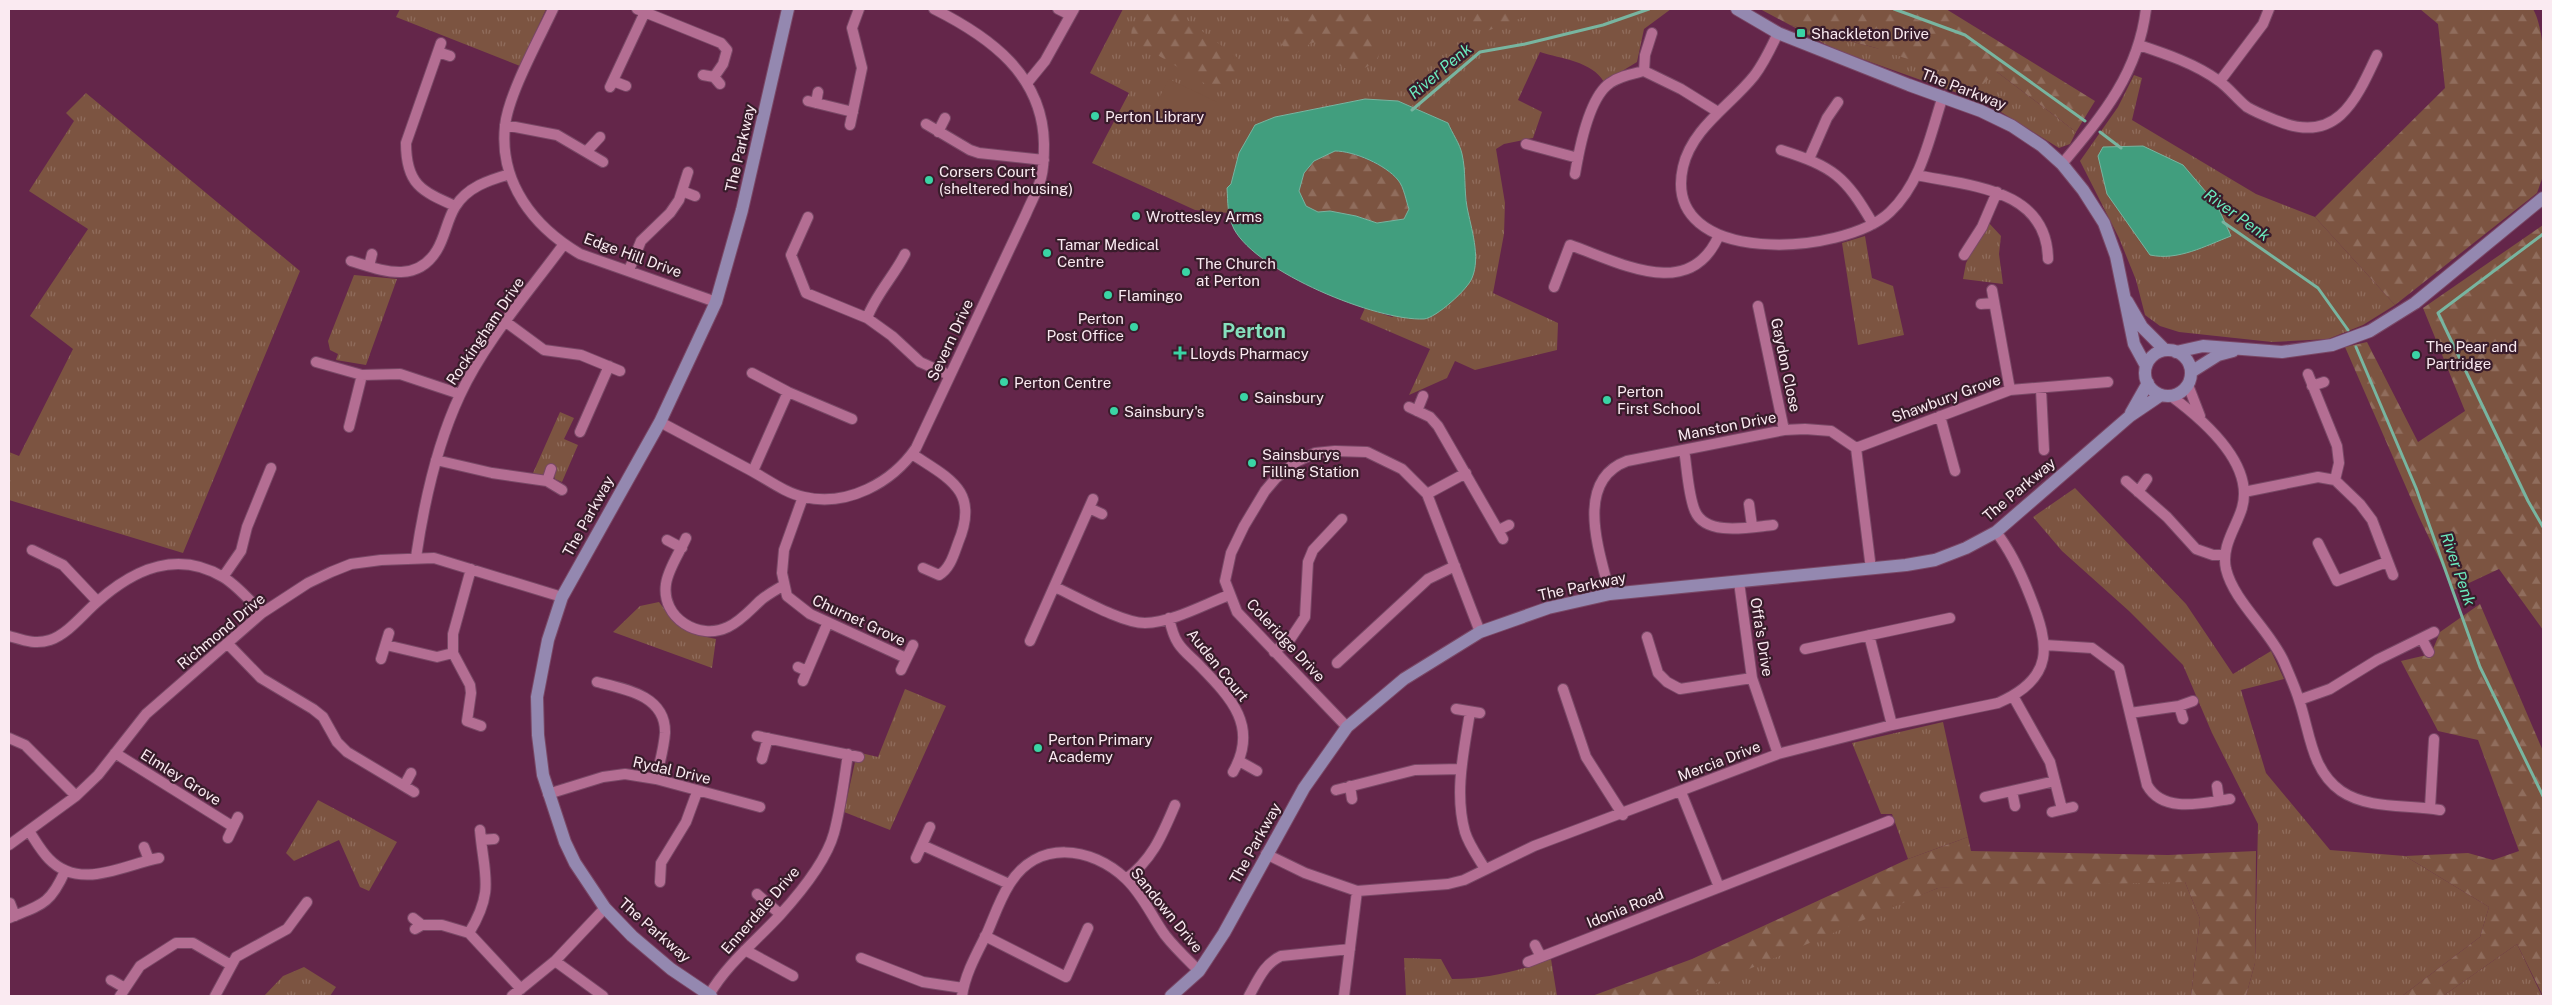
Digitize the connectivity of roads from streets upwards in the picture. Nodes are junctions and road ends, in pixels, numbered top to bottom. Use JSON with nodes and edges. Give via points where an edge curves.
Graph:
{"nodes":[{"id":1,"x":553,"y":9,"type":"edge"},
{"id":2,"x":788,"y":9,"type":"edge"},
{"id":3,"x":859,"y":9,"type":"edge"},
{"id":4,"x":934,"y":9,"type":"edge"},
{"id":5,"x":1058,"y":9,"type":"edge"},
{"id":6,"x":1737,"y":9,"type":"edge"},
{"id":7,"x":2146,"y":9,"type":"edge"},
{"id":8,"x":2269,"y":9,"type":"edge"},
{"id":9,"x":642,"y":10,"type":"edge"},
{"id":10,"x":1072,"y":12,"type":"edge"},
{"id":11,"x":1652,"y":33,"type":"dead end"},
{"id":12,"x":1778,"y":33,"type":"junction"},
{"id":13,"x":2139,"y":45,"type":"junction"},
{"id":14,"x":2377,"y":55,"type":"dead end"},
{"id":15,"x":450,"y":56,"type":"dead end"},
{"id":16,"x":1644,"y":72,"type":"junction"},
{"id":17,"x":703,"y":75,"type":"dead end"},
{"id":18,"x":2220,"y":81,"type":"junction"},
{"id":19,"x":1027,"y":83,"type":"junction"},
{"id":20,"x":626,"y":86,"type":"dead end"},
{"id":21,"x":818,"y":92,"type":"dead end"},
{"id":22,"x":1943,"y":96,"type":"junction"},
{"id":23,"x":1838,"y":102,"type":"dead end"},
{"id":24,"x":852,"y":112,"type":"junction"},
{"id":25,"x":1718,"y":112,"type":"junction"},
{"id":26,"x":945,"y":118,"type":"dead end"},
{"id":27,"x":926,"y":124,"type":"dead end"},
{"id":28,"x":505,"y":125,"type":"junction"},
{"id":29,"x":850,"y":125,"type":"dead end"},
{"id":30,"x":938,"y":132,"type":"junction"},
{"id":31,"x":600,"y":137,"type":"dead end"},
{"id":32,"x":1526,"y":144,"type":"dead end"},
{"id":33,"x":1781,"y":150,"type":"dead end"},
{"id":34,"x":587,"y":151,"type":"junction"},
{"id":35,"x":1578,"y":158,"type":"junction"},
{"id":36,"x":1809,"y":159,"type":"junction"},
{"id":37,"x":1044,"y":160,"type":"junction"},
{"id":38,"x":603,"y":162,"type":"dead end"},
{"id":39,"x":2062,"y":164,"type":"junction"},
{"id":40,"x":688,"y":172,"type":"dead end"},
{"id":41,"x":510,"y":174,"type":"junction"},
{"id":42,"x":1575,"y":174,"type":"dead end"},
{"id":43,"x":1916,"y":175,"type":"junction"},
{"id":44,"x":682,"y":191,"type":"junction"},
{"id":45,"x":1997,"y":192,"type":"junction"},
{"id":46,"x":695,"y":196,"type":"dead end"},
{"id":47,"x":2543,"y":198,"type":"edge"},
{"id":48,"x":455,"y":206,"type":"junction"},
{"id":49,"x":808,"y":217,"type":"dead end"},
{"id":50,"x":1873,"y":224,"type":"junction"},
{"id":51,"x":1719,"y":236,"type":"junction"},
{"id":52,"x":564,"y":244,"type":"junction"},
{"id":53,"x":372,"y":254,"type":"dead end"},
{"id":54,"x":905,"y":254,"type":"dead end"},
{"id":55,"x":1964,"y":255,"type":"dead end"},
{"id":56,"x":2048,"y":259,"type":"dead end"},
{"id":57,"x":350,"y":261,"type":"dead end"},
{"id":58,"x":368,"y":266,"type":"junction"},
{"id":59,"x":629,"y":270,"type":"junction"},
{"id":60,"x":1554,"y":287,"type":"dead end"},
{"id":61,"x":1992,"y":290,"type":"dead end"},
{"id":62,"x":2125,"y":296,"type":"junction"},
{"id":63,"x":716,"y":302,"type":"junction"},
{"id":64,"x":1994,"y":303,"type":"junction"},
{"id":65,"x":1981,"y":304,"type":"dead end"},
{"id":66,"x":1758,"y":306,"type":"dead end"},
{"id":67,"x":867,"y":318,"type":"junction"},
{"id":68,"x":506,"y":322,"type":"junction"},
{"id":69,"x":2239,"y":350,"type":"junction"},
{"id":70,"x":2171,"y":351,"type":"junction"},
{"id":71,"x":316,"y":362,"type":"dead end"},
{"id":72,"x":609,"y":366,"type":"junction"},
{"id":73,"x":2146,"y":366,"type":"junction"},
{"id":74,"x":620,"y":372,"type":"dead end"},
{"id":75,"x":2191,"y":372,"type":"junction"},
{"id":76,"x":752,"y":373,"type":"dead end"},
{"id":77,"x":2308,"y":374,"type":"dead end"},
{"id":78,"x":362,"y":375,"type":"junction"},
{"id":79,"x":949,"y":375,"type":"junction"},
{"id":80,"x":2108,"y":382,"type":"dead end"},
{"id":81,"x":2324,"y":382,"type":"dead end"},
{"id":82,"x":2148,"y":383,"type":"junction"},
{"id":83,"x":2188,"y":385,"type":"junction"},
{"id":84,"x":2312,"y":386,"type":"junction"},
{"id":85,"x":2041,"y":389,"type":"junction"},
{"id":86,"x":2010,"y":390,"type":"junction"},
{"id":87,"x":788,"y":392,"type":"junction"},
{"id":88,"x":460,"y":394,"type":"junction"},
{"id":89,"x":2166,"y":395,"type":"junction"},
{"id":90,"x":1423,"y":396,"type":"dead end"},
{"id":91,"x":1940,"y":416,"type":"junction"},
{"id":92,"x":2130,"y":416,"type":"junction"},
{"id":93,"x":2200,"y":418,"type":"junction"},
{"id":94,"x":852,"y":419,"type":"dead end"},
{"id":95,"x":660,"y":422,"type":"junction"},
{"id":96,"x":349,"y":427,"type":"dead end"},
{"id":97,"x":1784,"y":430,"type":"junction"},
{"id":98,"x":580,"y":432,"type":"dead end"},
{"id":99,"x":1856,"y":448,"type":"junction"},
{"id":100,"x":1684,"y":450,"type":"junction"},
{"id":101,"x":2044,"y":450,"type":"dead end"},
{"id":102,"x":912,"y":454,"type":"junction"},
{"id":103,"x":436,"y":460,"type":"junction"},
{"id":104,"x":271,"y":468,"type":"dead end"},
{"id":105,"x":551,"y":469,"type":"dead end"},
{"id":106,"x":753,"y":471,"type":"junction"},
{"id":107,"x":1955,"y":471,"type":"dead end"},
{"id":108,"x":1466,"y":473,"type":"junction"},
{"id":109,"x":2147,"y":479,"type":"dead end"},
{"id":110,"x":2335,"y":480,"type":"junction"},
{"id":111,"x":546,"y":481,"type":"junction"},
{"id":112,"x":2126,"y":481,"type":"dead end"},
{"id":113,"x":562,"y":490,"type":"dead end"},
{"id":114,"x":2138,"y":492,"type":"junction"},
{"id":115,"x":2244,"y":492,"type":"junction"},
{"id":116,"x":1427,"y":494,"type":"junction"},
{"id":117,"x":803,"y":497,"type":"junction"},
{"id":118,"x":1749,"y":504,"type":"dead end"},
{"id":119,"x":1102,"y":514,"type":"dead end"},
{"id":120,"x":1342,"y":519,"type":"dead end"},
{"id":121,"x":1509,"y":525,"type":"dead end"},
{"id":122,"x":1773,"y":525,"type":"dead end"},
{"id":123,"x":1752,"y":526,"type":"junction"},
{"id":124,"x":1499,"y":530,"type":"junction"},
{"id":125,"x":1996,"y":532,"type":"junction"},
{"id":126,"x":667,"y":540,"type":"dead end"},
{"id":127,"x":1503,"y":540,"type":"dead end"},
{"id":128,"x":2318,"y":543,"type":"dead end"},
{"id":129,"x":32,"y":550,"type":"dead end"},
{"id":130,"x":2225,"y":555,"type":"junction"},
{"id":131,"x":416,"y":557,"type":"junction"},
{"id":132,"x":2387,"y":562,"type":"junction"},
{"id":133,"x":1456,"y":566,"type":"junction"},
{"id":134,"x":471,"y":568,"type":"junction"},
{"id":135,"x":923,"y":568,"type":"dead end"},
{"id":136,"x":1871,"y":569,"type":"junction"},
{"id":137,"x":2393,"y":575,"type":"dead end"},
{"id":138,"x":223,"y":577,"type":"junction"},
{"id":139,"x":1739,"y":582,"type":"junction"},
{"id":140,"x":784,"y":585,"type":"junction"},
{"id":141,"x":1055,"y":587,"type":"junction"},
{"id":142,"x":1610,"y":594,"type":"junction"},
{"id":143,"x":1229,"y":595,"type":"junction"},
{"id":144,"x":562,"y":597,"type":"junction"},
{"id":145,"x":98,"y":601,"type":"junction"},
{"id":146,"x":262,"y":613,"type":"junction"},
{"id":147,"x":1169,"y":618,"type":"junction"},
{"id":148,"x":1950,"y":618,"type":"dead end"},
{"id":149,"x":828,"y":622,"type":"junction"},
{"id":150,"x":1480,"y":632,"type":"junction"},
{"id":151,"x":2434,"y":632,"type":"dead end"},
{"id":152,"x":389,"y":633,"type":"dead end"},
{"id":153,"x":1869,"y":635,"type":"junction"},
{"id":154,"x":9,"y":636,"type":"edge"},
{"id":155,"x":1647,"y":637,"type":"dead end"},
{"id":156,"x":2422,"y":639,"type":"junction"},
{"id":157,"x":1030,"y":641,"type":"dead end"},
{"id":158,"x":228,"y":644,"type":"junction"},
{"id":159,"x":386,"y":645,"type":"junction"},
{"id":160,"x":913,"y":645,"type":"dead end"},
{"id":161,"x":2045,"y":645,"type":"junction"},
{"id":162,"x":1805,"y":649,"type":"dead end"},
{"id":163,"x":1274,"y":652,"type":"junction"},
{"id":164,"x":2429,"y":652,"type":"dead end"},
{"id":165,"x":453,"y":654,"type":"junction"},
{"id":166,"x":906,"y":658,"type":"junction"},
{"id":167,"x":381,"y":659,"type":"dead end"},
{"id":168,"x":1337,"y":663,"type":"dead end"},
{"id":169,"x":901,"y":670,"type":"dead end"},
{"id":170,"x":1752,"y":678,"type":"junction"},
{"id":171,"x":597,"y":682,"type":"dead end"},
{"id":172,"x":803,"y":682,"type":"dead end"},
{"id":173,"x":1563,"y":689,"type":"dead end"},
{"id":174,"x":2013,"y":696,"type":"junction"},
{"id":175,"x":2299,"y":700,"type":"junction"},
{"id":176,"x":2193,"y":701,"type":"dead end"},
{"id":177,"x":2179,"y":706,"type":"junction"},
{"id":178,"x":1456,"y":709,"type":"dead end"},
{"id":179,"x":2130,"y":712,"type":"junction"},
{"id":180,"x":2183,"y":719,"type":"dead end"},
{"id":181,"x":1892,"y":725,"type":"junction"},
{"id":182,"x":481,"y":726,"type":"dead end"},
{"id":183,"x":1348,"y":727,"type":"junction"},
{"id":184,"x":757,"y":736,"type":"dead end"},
{"id":185,"x":9,"y":738,"type":"edge"},
{"id":186,"x":768,"y":738,"type":"junction"},
{"id":187,"x":2434,"y":739,"type":"dead end"},
{"id":188,"x":115,"y":753,"type":"junction"},
{"id":189,"x":848,"y":754,"type":"junction"},
{"id":190,"x":1778,"y":754,"type":"junction"},
{"id":191,"x":859,"y":756,"type":"dead end"},
{"id":192,"x":762,"y":759,"type":"dead end"},
{"id":193,"x":1239,"y":761,"type":"junction"},
{"id":194,"x":1461,"y":769,"type":"junction"},
{"id":195,"x":1257,"y":771,"type":"dead end"},
{"id":196,"x":1233,"y":772,"type":"dead end"},
{"id":197,"x":411,"y":773,"type":"dead end"},
{"id":198,"x":656,"y":779,"type":"junction"},
{"id":199,"x":2055,"y":780,"type":"junction"},
{"id":200,"x":404,"y":786,"type":"junction"},
{"id":201,"x":1350,"y":786,"type":"junction"},
{"id":202,"x":2217,"y":786,"type":"dead end"},
{"id":203,"x":1336,"y":790,"type":"dead end"},
{"id":204,"x":2012,"y":791,"type":"junction"},
{"id":205,"x":414,"y":792,"type":"dead end"},
{"id":206,"x":697,"y":792,"type":"junction"},
{"id":207,"x":1681,"y":792,"type":"junction"},
{"id":208,"x":548,"y":794,"type":"junction"},
{"id":209,"x":76,"y":796,"type":"junction"},
{"id":210,"x":1985,"y":797,"type":"dead end"},
{"id":211,"x":1352,"y":799,"type":"dead end"},
{"id":212,"x":1175,"y":806,"type":"dead end"},
{"id":213,"x":2015,"y":806,"type":"dead end"},
{"id":214,"x":760,"y":807,"type":"dead end"},
{"id":215,"x":2430,"y":808,"type":"junction"},
{"id":216,"x":2440,"y":810,"type":"dead end"},
{"id":217,"x":2052,"y":812,"type":"dead end"},
{"id":218,"x":1622,"y":814,"type":"junction"},
{"id":219,"x":238,"y":817,"type":"dead end"},
{"id":220,"x":1889,"y":821,"type":"dead end"},
{"id":221,"x":232,"y":826,"type":"junction"},
{"id":222,"x":930,"y":827,"type":"dead end"},
{"id":223,"x":29,"y":831,"type":"junction"},
{"id":224,"x":228,"y":838,"type":"dead end"},
{"id":225,"x":494,"y":839,"type":"dead end"},
{"id":226,"x":9,"y":845,"type":"edge"},
{"id":227,"x":922,"y":845,"type":"junction"},
{"id":228,"x":144,"y":847,"type":"dead end"},
{"id":229,"x":1266,"y":854,"type":"junction"},
{"id":230,"x":916,"y":858,"type":"dead end"},
{"id":231,"x":1485,"y":869,"type":"junction"},
{"id":232,"x":65,"y":871,"type":"junction"},
{"id":233,"x":1126,"y":879,"type":"junction"},
{"id":234,"x":660,"y":882,"type":"dead end"},
{"id":235,"x":1009,"y":884,"type":"junction"},
{"id":236,"x":1719,"y":886,"type":"junction"},
{"id":237,"x":1357,"y":891,"type":"junction"},
{"id":238,"x":757,"y":894,"type":"dead end"},
{"id":239,"x":307,"y":902,"type":"dead end"},
{"id":240,"x":10,"y":903,"type":"edge"},
{"id":241,"x":605,"y":908,"type":"junction"},
{"id":242,"x":780,"y":914,"type":"junction"},
{"id":243,"x":12,"y":917,"type":"edge"},
{"id":244,"x":413,"y":918,"type":"dead end"},
{"id":245,"x":1088,"y":928,"type":"dead end"},
{"id":246,"x":469,"y":933,"type":"junction"},
{"id":247,"x":985,"y":936,"type":"junction"},
{"id":248,"x":1535,"y":945,"type":"dead end"},
{"id":249,"x":1350,"y":949,"type":"junction"},
{"id":250,"x":745,"y":950,"type":"junction"},
{"id":251,"x":1541,"y":957,"type":"junction"},
{"id":252,"x":861,"y":958,"type":"dead end"},
{"id":253,"x":555,"y":961,"type":"junction"},
{"id":254,"x":1528,"y":962,"type":"dead end"},
{"id":255,"x":231,"y":965,"type":"junction"},
{"id":256,"x":1199,"y":970,"type":"junction"},
{"id":257,"x":793,"y":976,"type":"dead end"},
{"id":258,"x":111,"y":980,"type":"dead end"},
{"id":259,"x":521,"y":989,"type":"junction"},
{"id":260,"x":123,"y":992,"type":"edge"},
{"id":261,"x":962,"y":992,"type":"edge"},
{"id":262,"x":215,"y":996,"type":"edge"},
{"id":263,"x":512,"y":996,"type":"edge"},
{"id":264,"x":603,"y":996,"type":"edge"},
{"id":265,"x":710,"y":996,"type":"edge"},
{"id":266,"x":1171,"y":996,"type":"edge"},
{"id":267,"x":1249,"y":996,"type":"edge"},
{"id":268,"x":1344,"y":996,"type":"edge"}],
"edges":[{"from":1,"to":28,"type":"street","name":"Edge Hill Drive","via":[[524,72]]},
{"from":2,"to":63,"type":"street","name":"The Parkway","via":[[732,250]]},
{"from":3,"to":24,"type":"street","via":[[852,28],[862,68]]},
{"from":4,"to":19,"type":"street","name":"Severn Drive","via":[[984,37],[1012,63]]},
{"from":5,"to":10,"type":"street"},
{"from":6,"to":12,"type":"street","name":"The Parkway"},
{"from":7,"to":13,"type":"street"},
{"from":8,"to":18,"type":"street","via":[[2263,24]]},
{"from":9,"to":17,"type":"street","via":[[721,43],[727,50],[717,80]]},
{"from":9,"to":20,"type":"street","via":[[611,84]]},
{"from":10,"to":19,"type":"street","via":[[1045,61]]},
{"from":11,"to":16,"type":"street"},
{"from":12,"to":22,"type":"street","name":"The Parkway"},
{"from":12,"to":25,"type":"street","via":[[1754,76]]},
{"from":13,"to":18,"type":"street","via":[[2175,58]]},
{"from":13,"to":39,"type":"street","via":[[2109,106]]},
{"from":14,"to":18,"type":"street","via":[[2349,107],[2328,126],[2288,125],[2259,113]]},
{"from":15,"to":48,"type":"street","via":[[440,48],[406,142],[406,156],[410,173],[421,190]]},
{"from":16,"to":25,"type":"street","via":[[1681,89]]},
{"from":16,"to":35,"type":"street","via":[[1619,78],[1601,91]]},
{"from":19,"to":37,"type":"street","name":"Severn Drive","via":[[1043,126]]},
{"from":21,"to":24,"type":"street","via":[[812,102]]},
{"from":22,"to":39,"type":"street","name":"The Parkway","via":[[2012,126]]},
{"from":22,"to":43,"type":"street"},
{"from":23,"to":36,"type":"street","via":[[1827,118]]},
{"from":24,"to":29,"type":"street"},
{"from":25,"to":51,"type":"street","via":[[1689,151],[1683,165],[1680,189],[1695,221]]},
{"from":26,"to":30,"type":"street"},
{"from":27,"to":30,"type":"street"},
{"from":28,"to":34,"type":"street","via":[[557,135]]},
{"from":28,"to":41,"type":"street","name":"Edge Hill Drive"},
{"from":30,"to":37,"type":"street","via":[[979,153]]},
{"from":31,"to":34,"type":"street"},
{"from":32,"to":35,"type":"street"},
{"from":33,"to":36,"type":"street"},
{"from":34,"to":38,"type":"street"},
{"from":35,"to":42,"type":"street"},
{"from":36,"to":50,"type":"street","via":[[1846,182]]},
{"from":37,"to":79,"type":"street","name":"Severn Drive","via":[[1041,178]]},
{"from":39,"to":62,"type":"street","name":"The Parkway","via":[[2104,224],[2116,256]]},
{"from":40,"to":44,"type":"street"},
{"from":41,"to":48,"type":"street","via":[[484,182]]},
{"from":41,"to":52,"type":"street","name":"Edge Hill Drive","via":[[531,216]]},
{"from":43,"to":45,"type":"street"},
{"from":43,"to":50,"type":"street","via":[[1899,203]]},
{"from":44,"to":46,"type":"street"},
{"from":44,"to":59,"type":"street","via":[[670,213],[641,241]]},
{"from":45,"to":55,"type":"street","via":[[1982,227]]},
{"from":45,"to":56,"type":"street","via":[[2011,197],[2034,216],[2046,238]]},
{"from":47,"to":69,"type":"street","via":[[2415,303],[2370,331],[2332,345],[2282,352]]},
{"from":48,"to":58,"type":"street","via":[[437,250],[428,262],[397,274]]},
{"from":49,"to":67,"type":"street","via":[[791,255],[806,293]]},
{"from":50,"to":51,"type":"street","via":[[1846,235],[1804,243],[1750,242]]},
{"from":51,"to":60,"type":"street","via":[[1710,254],[1680,272],[1640,270],[1570,245]]},
{"from":52,"to":59,"type":"street","name":"Edge Hill Drive","via":[[580,254]]},
{"from":52,"to":68,"type":"street","name":"Rockingham Drive"},
{"from":53,"to":58,"type":"street"},
{"from":54,"to":67,"type":"street","via":[[872,304]]},
{"from":57,"to":58,"type":"street"},
{"from":59,"to":63,"type":"street","name":"Edge Hill Drive"},
{"from":61,"to":64,"type":"street"},
{"from":62,"to":70,"type":"street","name":"The Parkway","via":[[2142,327]]},
{"from":62,"to":73,"type":"street","name":"The Parkway","via":[[2134,344]]},
{"from":63,"to":95,"type":"street","name":"The Parkway"},
{"from":64,"to":65,"type":"street"},
{"from":64,"to":86,"type":"street"},
{"from":66,"to":97,"type":"street","name":"Gaydon Close"},
{"from":67,"to":79,"type":"street","via":[[920,362]]},
{"from":68,"to":72,"type":"street","via":[[544,350],[581,355]]},
{"from":68,"to":88,"type":"street","name":"Rockingham Drive"},
{"from":69,"to":70,"type":"street","via":[[2203,346]]},
{"from":69,"to":75,"type":"street","via":[[2218,355]]},
{"from":70,"to":73,"type":"street","via":[[2153,356]]},
{"from":70,"to":75,"type":"street","via":[[2186,359]]},
{"from":71,"to":78,"type":"street"},
{"from":72,"to":74,"type":"street"},
{"from":72,"to":98,"type":"street"},
{"from":73,"to":82,"type":"street"},
{"from":75,"to":83,"type":"street"},
{"from":76,"to":87,"type":"street"},
{"from":77,"to":84,"type":"street"},
{"from":78,"to":88,"type":"street","via":[[400,374]]},
{"from":78,"to":96,"type":"street"},
{"from":79,"to":102,"type":"street","name":"Severn Drive"},
{"from":80,"to":85,"type":"street","name":"Shawbury Grove"},
{"from":81,"to":84,"type":"street"},
{"from":82,"to":89,"type":"street"},
{"from":82,"to":92,"type":"street","name":"The Parkway"},
{"from":83,"to":89,"type":"street","via":[[2181,392]]},
{"from":83,"to":93,"type":"street"},
{"from":84,"to":110,"type":"street","via":[[2337,446],[2339,463]]},
{"from":85,"to":86,"type":"street","name":"Shawbury Grove"},
{"from":85,"to":101,"type":"street"},
{"from":86,"to":91,"type":"street","name":"Shawbury Grove"},
{"from":87,"to":94,"type":"street"},
{"from":87,"to":106,"type":"street"},
{"from":88,"to":103,"type":"street","name":"Rockingham Drive"},
{"from":89,"to":92,"type":"street","name":"The Parkway"},
{"from":89,"to":93,"type":"street"},
{"from":90,"to":108,"type":"street","via":[[1413,409],[1430,417],[1438,426]]},
{"from":91,"to":99,"type":"street","name":"Shawbury Grove"},
{"from":91,"to":107,"type":"street"},
{"from":92,"to":125,"type":"street","name":"The Parkway"},
{"from":93,"to":115,"type":"street","via":[[2222,441],[2241,477]]},
{"from":95,"to":106,"type":"street","name":"Severn Drive"},
{"from":95,"to":144,"type":"street","name":"The Parkway"},
{"from":97,"to":99,"type":"street","name":"Manston Drive","via":[[1825,429]]},
{"from":97,"to":100,"type":"street","name":"Manston Drive"},
{"from":99,"to":136,"type":"street"},
{"from":100,"to":123,"type":"street","via":[[1694,510],[1700,519],[1721,528]]},
{"from":100,"to":142,"type":"street","name":"Manston Drive","via":[[1627,461],[1614,466],[1603,478],[1594,501],[1597,542]]},
{"from":102,"to":117,"type":"street","name":"Severn Drive","via":[[894,472],[866,491],[836,498]]},
{"from":102,"to":135,"type":"street","via":[[956,485],[962,493],[966,511],[965,527],[947,568],[939,575]]},
{"from":103,"to":111,"type":"street"},
{"from":103,"to":131,"type":"street","name":"Rockingham Drive"},
{"from":104,"to":138,"type":"street","via":[[247,527],[241,551]]},
{"from":105,"to":111,"type":"street"},
{"from":106,"to":117,"type":"street","name":"Severn Drive"},
{"from":108,"to":116,"type":"street"},
{"from":108,"to":124,"type":"street"},
{"from":109,"to":114,"type":"street"},
{"from":110,"to":115,"type":"street","via":[[2318,476]]},
{"from":110,"to":132,"type":"street","via":[[2372,520]]},
{"from":111,"to":113,"type":"street"},
{"from":112,"to":114,"type":"street"},
{"from":114,"to":130,"type":"street","via":[[2167,516],[2196,549]]},
{"from":115,"to":130,"type":"street","via":[[2242,508]]},
{"from":116,"to":133,"type":"street","name":"Coleridge Drive"},
{"from":116,"to":143,"type":"street","name":"Coleridge Drive","via":[[1402,469],[1367,452],[1315,453],[1296,462],[1265,491],[1244,526],[1227,567],[1225,581]]},
{"from":117,"to":140,"type":"street","name":"Churnet Grove","via":[[784,550]]},
{"from":118,"to":123,"type":"street"},
{"from":119,"to":141,"type":"street","via":[[1091,504]]},
{"from":120,"to":163,"type":"street","via":[[1312,550],[1308,562],[1305,617],[1291,638]]},
{"from":121,"to":124,"type":"street"},
{"from":122,"to":123,"type":"street"},
{"from":124,"to":127,"type":"street"},
{"from":125,"to":136,"type":"street","name":"The Parkway","via":[[1935,560]]},
{"from":125,"to":161,"type":"street","name":"Mercia Drive","via":[[2006,544],[2023,578],[2042,627]]},
{"from":126,"to":140,"type":"street","via":[[684,543],[666,582],[666,599],[687,626],[712,633],[729,627]]},
{"from":128,"to":132,"type":"street","via":[[2337,581]]},
{"from":129,"to":145,"type":"street","via":[[69,563]]},
{"from":130,"to":175,"type":"street","via":[[2226,570],[2235,589],[2278,651]]},
{"from":131,"to":134,"type":"street","name":"Richmond Drive","via":[[434,558]]},
{"from":131,"to":146,"type":"street","name":"Richmond Drive","via":[[351,564],[308,583]]},
{"from":132,"to":137,"type":"street"},
{"from":133,"to":150,"type":"street","name":"Coleridge Drive"},
{"from":133,"to":168,"type":"street","via":[[1428,579]]},
{"from":134,"to":144,"type":"street","name":"Richmond Drive"},
{"from":134,"to":165,"type":"street","via":[[453,634]]},
{"from":136,"to":139,"type":"street","name":"The Parkway"},
{"from":138,"to":145,"type":"street","via":[[195,567],[162,564],[133,574]]},
{"from":138,"to":146,"type":"street"},
{"from":139,"to":142,"type":"street","name":"The Parkway"},
{"from":139,"to":170,"type":"street","name":"Offa's Drive"},
{"from":140,"to":149,"type":"street","name":"Churnet Grove","via":[[787,596],[797,606]]},
{"from":141,"to":147,"type":"street","via":[[1134,622]]},
{"from":141,"to":157,"type":"street","via":[[1041,631]]},
{"from":142,"to":150,"type":"street","name":"The Parkway","via":[[1548,608]]},
{"from":143,"to":147,"type":"street"},
{"from":143,"to":163,"type":"street","name":"Coleridge Drive","via":[[1237,612]]},
{"from":144,"to":208,"type":"street","name":"The Parkway","via":[[548,640],[537,697],[540,756]]},
{"from":145,"to":154,"type":"street","via":[[54,638],[39,642]]},
{"from":146,"to":158,"type":"street","name":"Richmond Drive"},
{"from":147,"to":193,"type":"street","name":"Auden Court","via":[[1178,644],[1233,704],[1242,722],[1244,741]]},
{"from":148,"to":153,"type":"street"},
{"from":149,"to":166,"type":"street","name":"Churnet Grove"},
{"from":149,"to":172,"type":"street","via":[[803,669]]},
{"from":150,"to":183,"type":"street","name":"The Parkway","via":[[1404,679]]},
{"from":151,"to":156,"type":"street"},
{"from":152,"to":159,"type":"street"},
{"from":153,"to":162,"type":"street"},
{"from":153,"to":181,"type":"street"},
{"from":155,"to":170,"type":"street","via":[[1658,673],[1680,689]]},
{"from":156,"to":164,"type":"street"},
{"from":156,"to":175,"type":"street","via":[[2330,688]]},
{"from":158,"to":188,"type":"street","name":"Richmond Drive","via":[[146,714]]},
{"from":158,"to":200,"type":"street","via":[[261,678],[323,718],[347,752]]},
{"from":159,"to":165,"type":"street","via":[[437,657]]},
{"from":159,"to":167,"type":"street"},
{"from":160,"to":166,"type":"street","name":"Churnet Grove"},
{"from":161,"to":174,"type":"street","name":"Mercia Drive","via":[[2040,668],[2033,680]]},
{"from":161,"to":179,"type":"street","via":[[2092,648],[2105,656],[2119,668]]},
{"from":163,"to":183,"type":"street","name":"Coleridge Drive"},
{"from":165,"to":182,"type":"street","via":[[470,685],[471,704],[467,720]]},
{"from":166,"to":169,"type":"street","name":"Churnet Grove"},
{"from":170,"to":190,"type":"street","name":"Offa's Drive"},
{"from":171,"to":198,"type":"street","via":[[639,694],[654,704],[660,713],[665,734]]},
{"from":173,"to":218,"type":"street","via":[[1586,757]]},
{"from":174,"to":181,"type":"street","name":"Mercia Drive","via":[[1998,703]]},
{"from":174,"to":199,"type":"street","via":[[2046,754]]},
{"from":175,"to":215,"type":"street","via":[[2318,762],[2328,780],[2341,791],[2370,802]]},
{"from":176,"to":177,"type":"street"},
{"from":177,"to":179,"type":"street"},
{"from":177,"to":180,"type":"street"},
{"from":178,"to":194,"type":"street","via":[[1475,712]]},
{"from":179,"to":202,"type":"street","via":[[2147,785],[2158,799],[2173,804],[2225,800]]},
{"from":181,"to":190,"type":"street","name":"Mercia Drive"},
{"from":183,"to":229,"type":"street","name":"The Parkway","via":[[1304,788]]},
{"from":184,"to":186,"type":"street"},
{"from":185,"to":209,"type":"street","via":[[24,745]]},
{"from":186,"to":189,"type":"street"},
{"from":186,"to":192,"type":"street"},
{"from":187,"to":215,"type":"street"},
{"from":188,"to":209,"type":"street","name":"Richmond Drive"},
{"from":188,"to":221,"type":"street","name":"Elmley Grove"},
{"from":189,"to":191,"type":"street"},
{"from":189,"to":242,"type":"street","name":"Ennerdale Drive","via":[[834,834],[812,874]]},
{"from":190,"to":207,"type":"street","name":"Mercia Drive"},
{"from":193,"to":195,"type":"street"},
{"from":193,"to":196,"type":"street","name":"Auden Court"},
{"from":194,"to":201,"type":"street","via":[[1415,770]]},
{"from":194,"to":231,"type":"street","via":[[1465,832]]},
{"from":197,"to":200,"type":"street"},
{"from":198,"to":206,"type":"street","name":"Rydal Drive"},
{"from":198,"to":208,"type":"street","name":"Rydal Drive","via":[[610,775]]},
{"from":199,"to":204,"type":"street"},
{"from":199,"to":217,"type":"street","via":[[2068,808]]},
{"from":200,"to":205,"type":"street"},
{"from":201,"to":203,"type":"street"},
{"from":201,"to":211,"type":"street"},
{"from":204,"to":210,"type":"street"},
{"from":204,"to":213,"type":"street"},
{"from":206,"to":214,"type":"street","name":"Rydal Drive"},
{"from":206,"to":234,"type":"street","via":[[686,822],[661,863]]},
{"from":207,"to":218,"type":"street","name":"Mercia Drive"},
{"from":207,"to":236,"type":"street"},
{"from":208,"to":241,"type":"street","name":"The Parkway","via":[[575,863]]},
{"from":209,"to":223,"type":"street","name":"Richmond Drive"},
{"from":212,"to":233,"type":"street","via":[[1142,868]]},
{"from":215,"to":216,"type":"street"},
{"from":218,"to":231,"type":"street","name":"Mercia Drive","via":[[1534,846]]},
{"from":219,"to":221,"type":"street"},
{"from":220,"to":236,"type":"street","name":"Idonia Road"},
{"from":221,"to":224,"type":"street"},
{"from":222,"to":227,"type":"street"},
{"from":223,"to":226,"type":"street","name":"Richmond Drive"},
{"from":223,"to":232,"type":"street","via":[[48,857]]},
{"from":225,"to":246,"type":"street","via":[[481,835],[486,897]]},
{"from":227,"to":230,"type":"street"},
{"from":227,"to":235,"type":"street"},
{"from":228,"to":232,"type":"street","via":[[154,859],[95,875]]},
{"from":229,"to":237,"type":"street","name":"Mercia Drive","via":[[1305,873]]},
{"from":229,"to":256,"type":"street","name":"The Parkway","via":[[1224,933]]},
{"from":231,"to":237,"type":"street","name":"Mercia Drive","via":[[1448,884]]},
{"from":232,"to":243,"type":"street","via":[[47,902]]},
{"from":233,"to":235,"type":"street","name":"Sandown Drive","via":[[1082,853],[1062,852],[1044,856],[1026,866]]},
{"from":233,"to":256,"type":"street","name":"Sandown Drive","via":[[1166,936]]},
{"from":235,"to":247,"type":"street","name":"Sandown Drive"},
{"from":236,"to":251,"type":"street","name":"Idonia Road"},
{"from":237,"to":249,"type":"street"},
{"from":238,"to":242,"type":"street"},
{"from":239,"to":255,"type":"street","via":[[288,928],[236,957]]},
{"from":240,"to":243,"type":"street"},
{"from":241,"to":253,"type":"street"},
{"from":241,"to":265,"type":"street","name":"The Parkway","via":[[659,959]]},
{"from":242,"to":250,"type":"street","name":"Ennerdale Drive"},
{"from":244,"to":246,"type":"street","via":[[419,927],[442,925]]},
{"from":245,"to":247,"type":"street","via":[[1066,977]]},
{"from":246,"to":259,"type":"street"},
{"from":247,"to":261,"type":"street","name":"Sandown Drive"},
{"from":248,"to":251,"type":"street"},
{"from":249,"to":267,"type":"street","via":[[1293,953],[1276,958],[1264,969]]},
{"from":249,"to":268,"type":"street"},
{"from":250,"to":257,"type":"street"},
{"from":250,"to":265,"type":"street","name":"Ennerdale Drive"},
{"from":251,"to":254,"type":"street","name":"Idonia Road"},
{"from":252,"to":261,"type":"street","via":[[922,982]]},
{"from":253,"to":259,"type":"street"},
{"from":253,"to":264,"type":"street"},
{"from":255,"to":260,"type":"street","via":[[193,942],[176,943],[146,960]]},
{"from":255,"to":262,"type":"street"},
{"from":256,"to":266,"type":"street","name":"The Parkway"},
{"from":258,"to":260,"type":"street"},
{"from":259,"to":263,"type":"street"}]}
